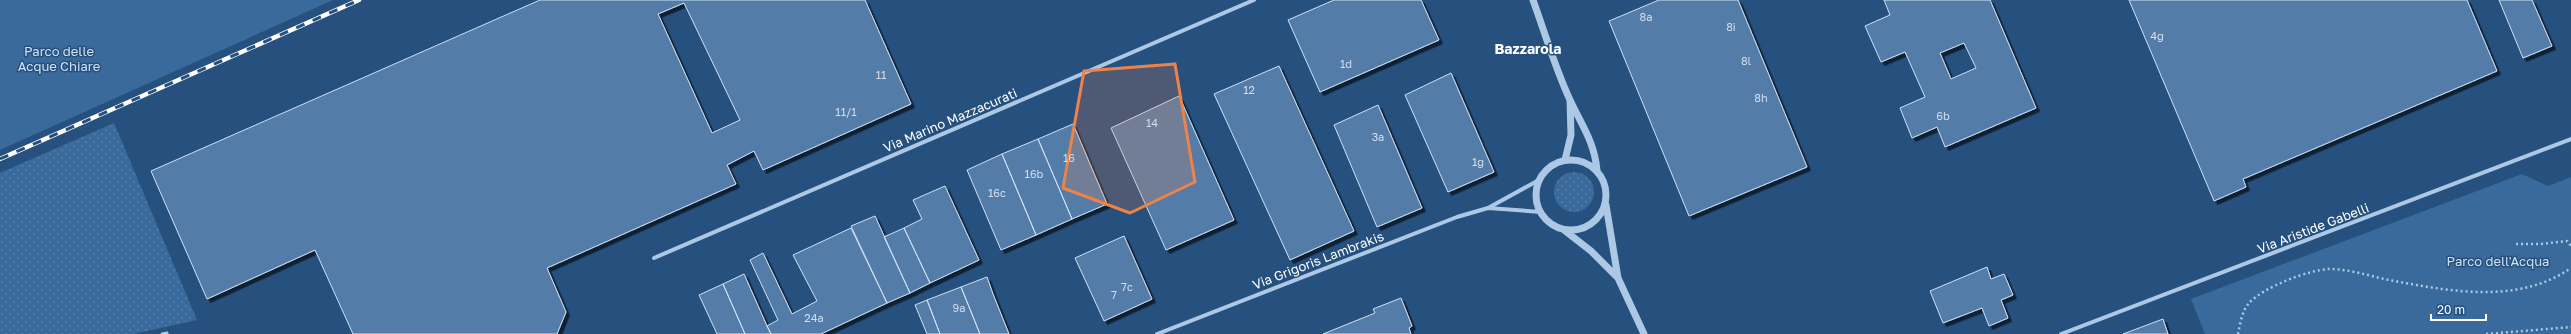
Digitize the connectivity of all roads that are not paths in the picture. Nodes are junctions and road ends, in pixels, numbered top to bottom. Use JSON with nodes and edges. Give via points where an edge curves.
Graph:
{"nodes":[{"id":1,"x":1254,"y":0,"type":"edge"},
{"id":2,"x":1533,"y":0,"type":"edge"},
{"id":3,"x":1570,"y":100,"type":"junction"},
{"id":4,"x":2571,"y":139,"type":"edge"},
{"id":5,"x":1565,"y":160,"type":"junction"},
{"id":6,"x":1597,"y":170,"type":"junction"},
{"id":7,"x":1539,"y":180,"type":"junction"},
{"id":8,"x":1606,"y":203,"type":"junction"},
{"id":9,"x":1488,"y":208,"type":"junction"},
{"id":10,"x":1540,"y":212,"type":"junction"},
{"id":11,"x":1562,"y":229,"type":"junction"},
{"id":12,"x":654,"y":258,"type":"dead end"},
{"id":13,"x":1618,"y":278,"type":"junction"},
{"id":14,"x":167,"y":333,"type":"dead end"},
{"id":15,"x":162,"y":334,"type":"edge"},
{"id":16,"x":1157,"y":334,"type":"edge"},
{"id":17,"x":1644,"y":334,"type":"edge"},
{"id":18,"x":2061,"y":334,"type":"edge"}],
"edges":[{"from":1,"to":12,"type":"street","name":"Via Marino Mazzacurati"},
{"from":2,"to":3,"type":"street"},
{"from":3,"to":5,"type":"street","via":[[1571,134]]},
{"from":3,"to":6,"type":"street","via":[[1589,134],[1596,154]]},
{"from":4,"to":18,"type":"street","name":"Via Aristide Gabelli"},
{"from":5,"to":6,"type":"street","via":[[1588,163]]},
{"from":5,"to":7,"type":"street","via":[[1546,171]]},
{"from":6,"to":8,"type":"street","via":[[1606,186]]},
{"from":7,"to":9,"type":"street","name":"Via Grigoris Lambrakis"},
{"from":7,"to":10,"type":"street","via":[[1537,202]]},
{"from":8,"to":11,"type":"street","via":[[1594,222],[1584,228]]},
{"from":8,"to":13,"type":"street"},
{"from":9,"to":10,"type":"street","name":"Via Grigoris Lambrakis"},
{"from":9,"to":16,"type":"street","name":"Via Grigoris Lambrakis","via":[[1457,217]]},
{"from":10,"to":11,"type":"street","via":[[1553,225]]},
{"from":11,"to":13,"type":"street","via":[[1591,250]]},
{"from":13,"to":17,"type":"street"},
{"from":14,"to":15,"type":"lane"}]}
